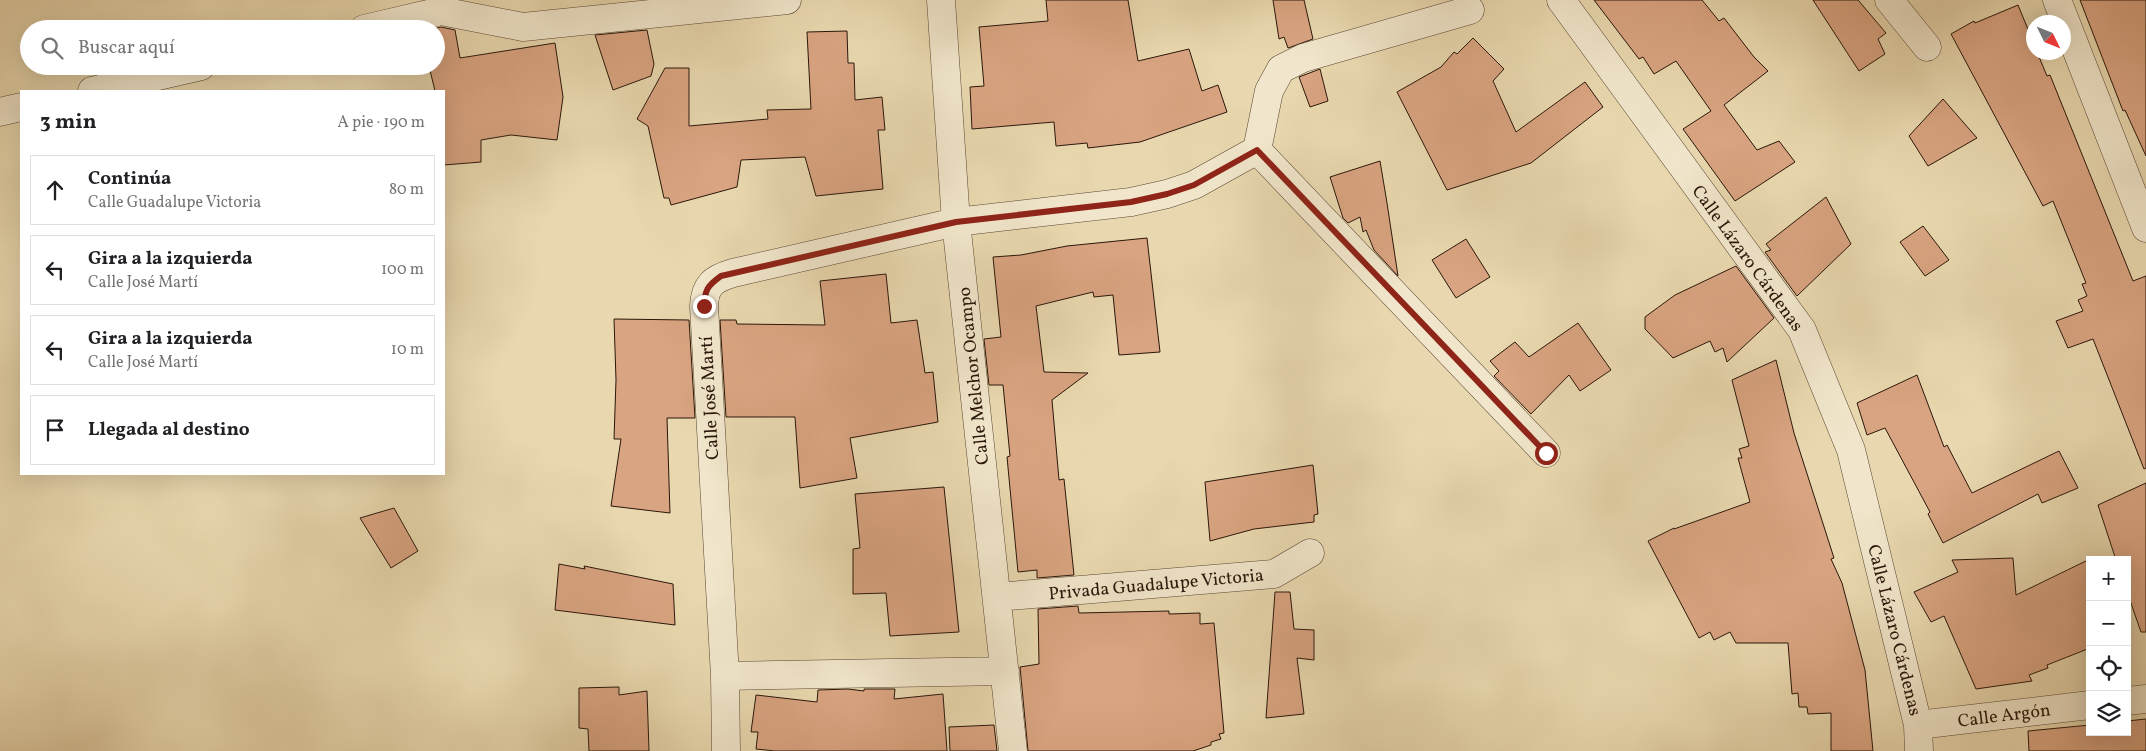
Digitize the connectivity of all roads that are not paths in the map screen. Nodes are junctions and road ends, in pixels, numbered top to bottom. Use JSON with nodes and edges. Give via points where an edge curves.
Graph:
{"nodes":[{"id":1,"x":787,"y":0,"type":"edge"},
{"id":2,"x":941,"y":0,"type":"edge"},
{"id":3,"x":1561,"y":0,"type":"edge"},
{"id":4,"x":1889,"y":0,"type":"edge"},
{"id":5,"x":2056,"y":0,"type":"edge"},
{"id":6,"x":1470,"y":10,"type":"dead end"},
{"id":7,"x":402,"y":20,"type":"edge"},
{"id":8,"x":1927,"y":47,"type":"dead end"},
{"id":9,"x":162,"y":75,"type":"edge"},
{"id":10,"x":96,"y":90,"type":"edge"},
{"id":11,"x":20,"y":108,"type":"edge"},
{"id":12,"x":0,"y":112,"type":"edge"},
{"id":13,"x":1257,"y":150,"type":"junction"},
{"id":14,"x":956,"y":222,"type":"junction"},
{"id":15,"x":2146,"y":228,"type":"edge"},
{"id":16,"x":1546,"y":453,"type":"dead end"},
{"id":17,"x":1310,"y":553,"type":"dead end"},
{"id":18,"x":997,"y":597,"type":"junction"},
{"id":19,"x":1005,"y":671,"type":"junction"},
{"id":20,"x":725,"y":676,"type":"junction"},
{"id":21,"x":2146,"y":699,"type":"edge"},
{"id":22,"x":2131,"y":701,"type":"edge"},
{"id":23,"x":2086,"y":706,"type":"edge"},
{"id":24,"x":1919,"y":738,"type":"edge"},
{"id":25,"x":726,"y":751,"type":"edge"},
{"id":26,"x":1013,"y":751,"type":"edge"}],
"edges":[{"from":1,"to":7,"type":"street","via":[[522,27],[441,11]]},
{"from":2,"to":14,"type":"street","name":"Calle Melchor Ocampo"},
{"from":3,"to":24,"type":"street","name":"Calle Lázaro Cárdenas","via":[[1802,330],[1851,450]]},
{"from":4,"to":8,"type":"street"},
{"from":5,"to":15,"type":"street"},
{"from":6,"to":13,"type":"street","via":[[1303,58],[1281,69],[1269,91]]},
{"from":9,"to":10,"type":"street"},
{"from":11,"to":12,"type":"street"},
{"from":13,"to":14,"type":"street","name":"Calle José Martí","via":[[1194,185],[1167,194],[1131,202]]},
{"from":13,"to":16,"type":"street"},
{"from":14,"to":18,"type":"street","name":"Calle Melchor Ocampo"},
{"from":14,"to":20,"type":"street","name":"Calle José Martí","via":[[721,276],[705,292]]},
{"from":17,"to":18,"type":"street","name":"Privada Guadalupe Victoria","via":[[1274,574]]},
{"from":18,"to":19,"type":"street","name":"Calle Melchor Ocampo"},
{"from":19,"to":20,"type":"street"},
{"from":19,"to":26,"type":"street","name":"Calle Melchor Ocampo"},
{"from":20,"to":25,"type":"street","name":"Calle José Martí"},
{"from":21,"to":22,"type":"street"},
{"from":23,"to":24,"type":"street","name":"Calle Argón"}]}
